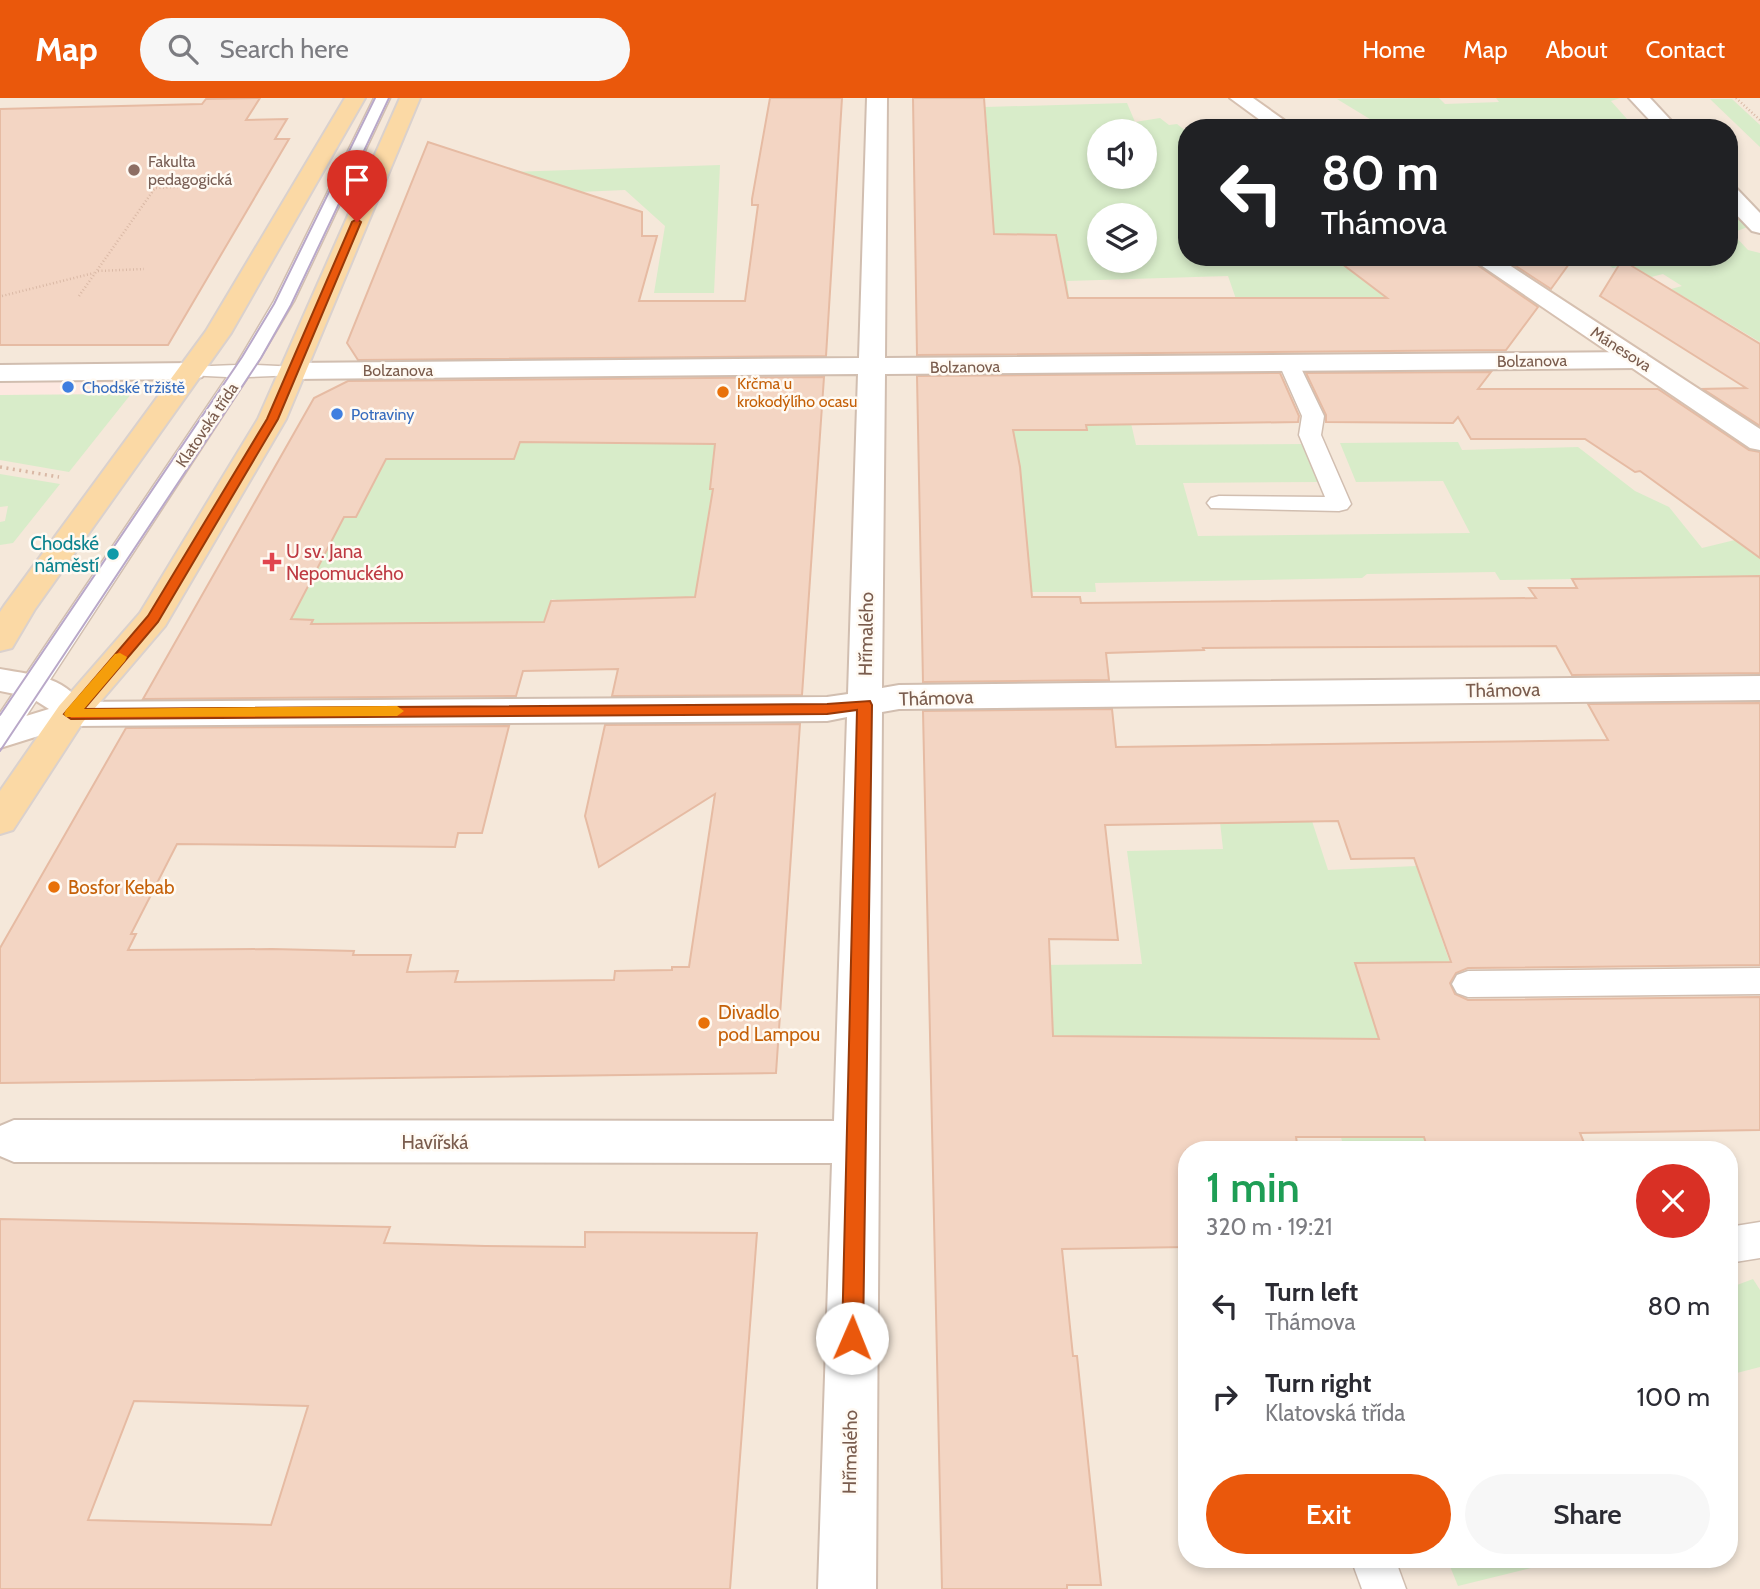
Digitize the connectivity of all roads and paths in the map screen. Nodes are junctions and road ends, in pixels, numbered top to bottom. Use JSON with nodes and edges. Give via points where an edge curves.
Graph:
{"nodes":[{"id":1,"x":382,"y":98,"type":"edge"},
{"id":2,"x":410,"y":98,"type":"edge"},
{"id":3,"x":877,"y":98,"type":"edge"},
{"id":4,"x":1240,"y":98,"type":"edge"},
{"id":5,"x":1639,"y":98,"type":"edge"},
{"id":6,"x":1736,"y":98,"type":"edge"},
{"id":7,"x":352,"y":100,"type":"edge"},
{"id":8,"x":1272,"y":119,"type":"edge"},
{"id":9,"x":1659,"y":119,"type":"edge"},
{"id":10,"x":1760,"y":120,"type":"edge"},
{"id":11,"x":198,"y":186,"type":"dead end"},
{"id":12,"x":1738,"y":203,"type":"edge"},
{"id":13,"x":1760,"y":226,"type":"edge"},
{"id":14,"x":1495,"y":266,"type":"edge"},
{"id":15,"x":144,"y":269,"type":"dead end"},
{"id":16,"x":96,"y":272,"type":"junction"},
{"id":17,"x":2,"y":296,"type":"edge"},
{"id":18,"x":79,"y":296,"type":"dead end"},
{"id":19,"x":1637,"y":360,"type":"junction"},
{"id":20,"x":1289,"y":364,"type":"junction"},
{"id":21,"x":871,"y":368,"type":"junction"},
{"id":22,"x":193,"y":371,"type":"junction"},
{"id":23,"x":243,"y":371,"type":"junction"},
{"id":24,"x":292,"y":371,"type":"junction"},
{"id":25,"x":0,"y":373,"type":"edge"},
{"id":26,"x":1760,"y":442,"type":"edge"},
{"id":27,"x":0,"y":467,"type":"edge"},
{"id":28,"x":64,"y":478,"type":"dead end"},
{"id":29,"x":1219,"y":503,"type":"dead end"},
{"id":30,"x":0,"y":640,"type":"edge"},
{"id":31,"x":16,"y":684,"type":"edge"},
{"id":32,"x":1760,"y":688,"type":"edge"},
{"id":33,"x":864,"y":705,"type":"junction"},
{"id":34,"x":71,"y":714,"type":"junction"},
{"id":35,"x":0,"y":735,"type":"edge"},
{"id":36,"x":0,"y":820,"type":"edge"},
{"id":37,"x":1760,"y":981,"type":"edge"},
{"id":38,"x":1468,"y":984,"type":"dead end"},
{"id":39,"x":14,"y":1140,"type":"dead end"},
{"id":40,"x":856,"y":1142,"type":"junction"},
{"id":41,"x":1760,"y":1240,"type":"edge"},
{"id":42,"x":1738,"y":1244,"type":"edge"},
{"id":43,"x":1376,"y":1568,"type":"edge"},
{"id":44,"x":847,"y":1589,"type":"edge"},
{"id":45,"x":1384,"y":1589,"type":"edge"}],
"edges":[{"from":1,"to":23,"type":"lane","name":"Klatovská třída","via":[[284,300]]},
{"from":2,"to":24,"type":"main road"},
{"from":3,"to":21,"type":"street","name":"Hřímalého"},
{"from":4,"to":8,"type":"street"},
{"from":5,"to":9,"type":"street"},
{"from":6,"to":10,"type":"path"},
{"from":7,"to":22,"type":"main road"},
{"from":11,"to":16,"type":"path","via":[[155,188]]},
{"from":12,"to":13,"type":"street"},
{"from":14,"to":19,"type":"street","name":"Mánesova"},
{"from":15,"to":16,"type":"path"},
{"from":16,"to":17,"type":"path"},
{"from":16,"to":18,"type":"path"},
{"from":19,"to":20,"type":"street","name":"Bolzanova"},
{"from":19,"to":26,"type":"street","name":"Mánesova"},
{"from":20,"to":21,"type":"street","name":"Bolzanova"},
{"from":20,"to":29,"type":"lane","via":[[1313,416],[1310,435],[1339,503]]},
{"from":21,"to":24,"type":"street","name":"Bolzanova"},
{"from":21,"to":33,"type":"street","name":"Hřímalého"},
{"from":22,"to":23,"type":"lane"},
{"from":22,"to":25,"type":"street"},
{"from":22,"to":30,"type":"main road","via":[[20,606]]},
{"from":23,"to":24,"type":"lane"},
{"from":23,"to":31,"type":"lane","name":"Klatovská třída"},
{"from":24,"to":34,"type":"main road","via":[[272,419],[153,619]]},
{"from":27,"to":28,"type":"path"},
{"from":31,"to":34,"type":"street","via":[[53,692],[67,702]]},
{"from":31,"to":35,"type":"lane","name":"Klatovská třída"},
{"from":32,"to":33,"type":"street","name":"Thámova","via":[[899,697]]},
{"from":33,"to":34,"type":"street","name":"Thámova"},
{"from":33,"to":40,"type":"street","name":"Hřímalého"},
{"from":34,"to":35,"type":"street"},
{"from":34,"to":36,"type":"main road"},
{"from":37,"to":38,"type":"lane"},
{"from":39,"to":40,"type":"street","name":"Havířská"},
{"from":40,"to":44,"type":"street","name":"Hřímalého"},
{"from":41,"to":42,"type":"lane"},
{"from":43,"to":45,"type":"lane"}]}
